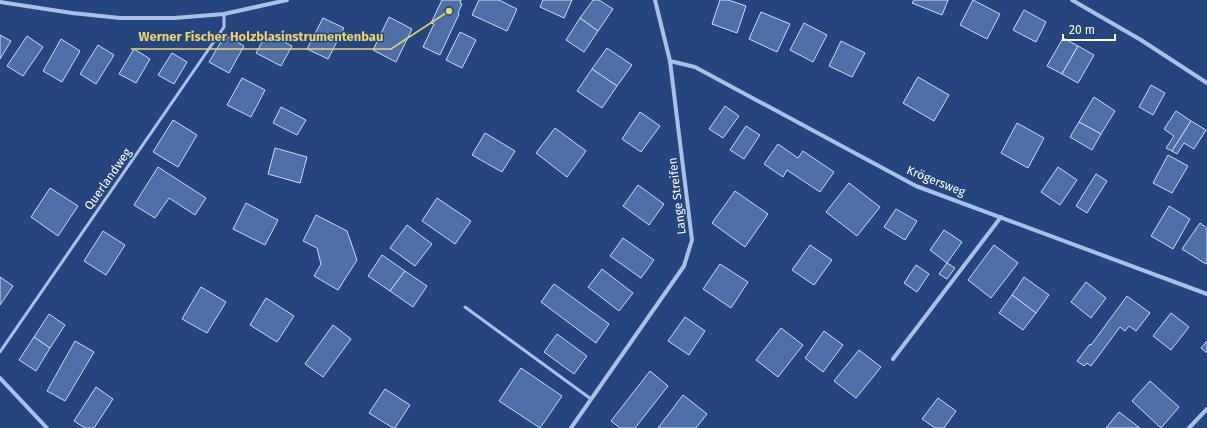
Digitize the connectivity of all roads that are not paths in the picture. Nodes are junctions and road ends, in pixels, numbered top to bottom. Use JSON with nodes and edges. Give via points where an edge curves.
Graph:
{"nodes":[{"id":1,"x":288,"y":0,"type":"edge"},
{"id":2,"x":655,"y":0,"type":"edge"},
{"id":3,"x":1072,"y":0,"type":"edge"},
{"id":4,"x":0,"y":2,"type":"edge"},
{"id":5,"x":224,"y":14,"type":"junction"},
{"id":6,"x":670,"y":61,"type":"junction"},
{"id":7,"x":1207,"y":83,"type":"edge"},
{"id":8,"x":1001,"y":217,"type":"junction"},
{"id":9,"x":1207,"y":294,"type":"edge"},
{"id":10,"x":465,"y":307,"type":"dead end"},
{"id":11,"x":0,"y":352,"type":"edge"},
{"id":12,"x":893,"y":359,"type":"dead end"},
{"id":13,"x":0,"y":378,"type":"edge"},
{"id":14,"x":591,"y":399,"type":"junction"},
{"id":15,"x":1207,"y":408,"type":"edge"},
{"id":16,"x":574,"y":427,"type":"edge"},
{"id":17,"x":47,"y":428,"type":"edge"},
{"id":18,"x":1189,"y":428,"type":"edge"}],
"edges":[{"from":1,"to":5,"type":"street"},
{"from":2,"to":6,"type":"street","name":"Lange Streifen"},
{"from":3,"to":7,"type":"street","via":[[1141,40]]},
{"from":4,"to":5,"type":"street","via":[[120,18],[174,18]]},
{"from":5,"to":11,"type":"lane","name":"Querlandweg","via":[[224,27]]},
{"from":6,"to":8,"type":"street","name":"Krögersweg","via":[[695,67],[916,186]]},
{"from":6,"to":14,"type":"street","name":"Lange Streifen","via":[[692,240],[684,266]]},
{"from":8,"to":9,"type":"street","name":"Krögersweg"},
{"from":8,"to":12,"type":"street"},
{"from":10,"to":14,"type":"lane"},
{"from":13,"to":17,"type":"street"},
{"from":14,"to":16,"type":"street","name":"Lange Streifen"},
{"from":15,"to":18,"type":"street"}]}
